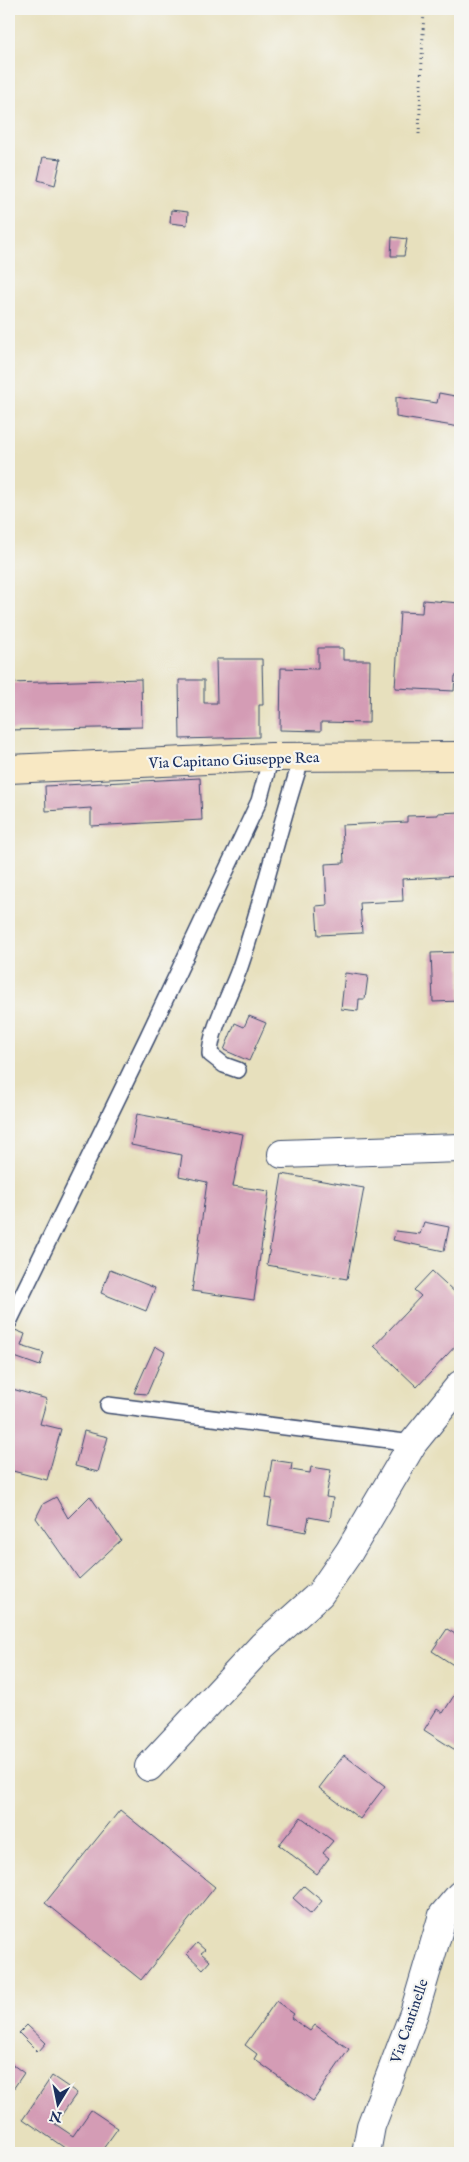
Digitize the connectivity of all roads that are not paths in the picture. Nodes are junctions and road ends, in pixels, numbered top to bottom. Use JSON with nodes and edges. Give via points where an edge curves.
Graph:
{"nodes":[{"id":1,"x":460,"y":756,"type":"edge"},
{"id":2,"x":272,"y":757,"type":"junction"},
{"id":3,"x":302,"y":758,"type":"junction"},
{"id":4,"x":9,"y":769,"type":"edge"},
{"id":5,"x":238,"y":1070,"type":"dead end"},
{"id":6,"x":460,"y":1148,"type":"edge"},
{"id":7,"x":282,"y":1154,"type":"dead end"},
{"id":8,"x":9,"y":1322,"type":"edge"},
{"id":9,"x":460,"y":1385,"type":"edge"},
{"id":10,"x":108,"y":1405,"type":"dead end"},
{"id":11,"x":413,"y":1443,"type":"junction"},
{"id":12,"x":150,"y":1767,"type":"dead end"},
{"id":13,"x":460,"y":1894,"type":"edge"},
{"id":14,"x":366,"y":2153,"type":"edge"}],
"edges":[{"from":1,"to":3,"type":"street","name":"Via Capitano Giuseppe Rea"},
{"from":2,"to":3,"type":"street","name":"Via Capitano Giuseppe Rea"},
{"from":2,"to":4,"type":"street","name":"Via Capitano Giuseppe Rea"},
{"from":2,"to":8,"type":"lane","via":[[260,801]]},
{"from":3,"to":5,"type":"lane","via":[[234,987],[210,1042],[210,1054],[224,1065]]},
{"from":6,"to":7,"type":"street"},
{"from":9,"to":11,"type":"street"},
{"from":10,"to":11,"type":"lane"},
{"from":11,"to":12,"type":"street","via":[[349,1552],[320,1594],[262,1646]]},
{"from":13,"to":14,"type":"street","name":"Via Cantinelle","via":[[443,1915],[414,2013],[371,2126]]}]}
